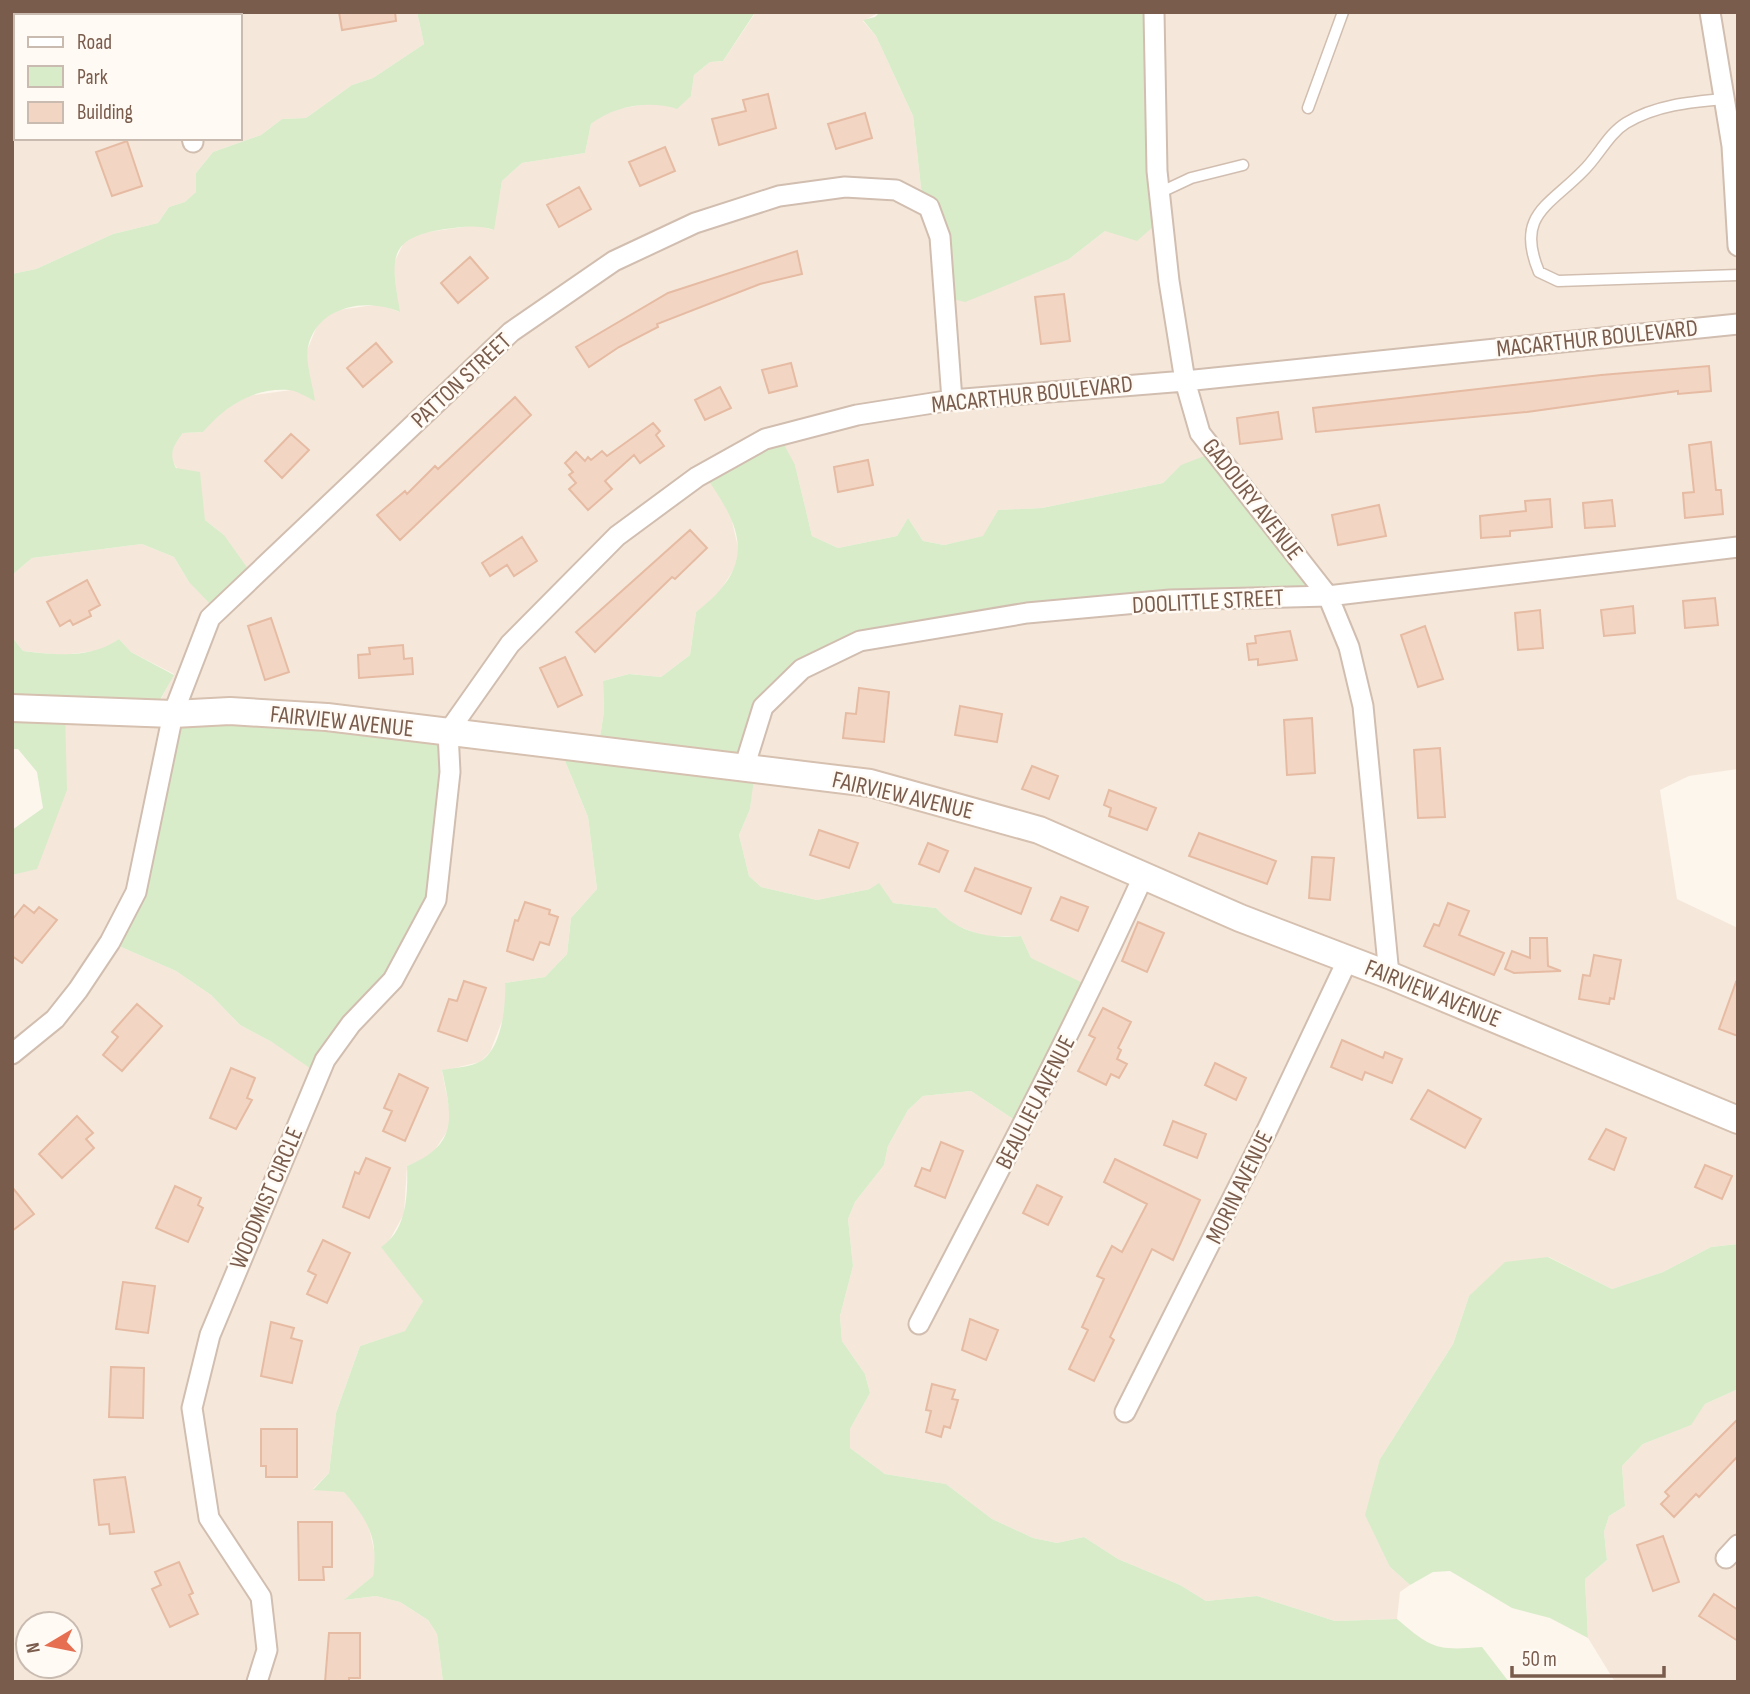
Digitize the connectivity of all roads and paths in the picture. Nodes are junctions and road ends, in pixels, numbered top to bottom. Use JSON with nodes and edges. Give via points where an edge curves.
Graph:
{"nodes":[{"id":1,"x":1154,"y":12,"type":"edge"},
{"id":2,"x":1343,"y":12,"type":"edge"},
{"id":3,"x":1710,"y":12,"type":"edge"},
{"id":4,"x":1724,"y":99,"type":"junction"},
{"id":5,"x":1308,"y":108,"type":"dead end"},
{"id":6,"x":1243,"y":165,"type":"dead end"},
{"id":7,"x":1159,"y":193,"type":"junction"},
{"id":8,"x":1738,"y":246,"type":"edge"},
{"id":9,"x":1738,"y":275,"type":"edge"},
{"id":10,"x":1738,"y":324,"type":"edge"},
{"id":11,"x":1185,"y":381,"type":"junction"},
{"id":12,"x":952,"y":400,"type":"junction"},
{"id":13,"x":1738,"y":547,"type":"edge"},
{"id":14,"x":1328,"y":596,"type":"junction"},
{"id":15,"x":12,"y":708,"type":"edge"},
{"id":16,"x":173,"y":714,"type":"junction"},
{"id":17,"x":448,"y":732,"type":"junction"},
{"id":18,"x":744,"y":768,"type":"junction"},
{"id":19,"x":1143,"y":877,"type":"junction"},
{"id":20,"x":1348,"y":959,"type":"junction"},
{"id":21,"x":1389,"y":975,"type":"junction"},
{"id":22,"x":12,"y":1054,"type":"edge"},
{"id":23,"x":1738,"y":1120,"type":"edge"},
{"id":24,"x":919,"y":1324,"type":"dead end"},
{"id":25,"x":1125,"y":1412,"type":"dead end"},
{"id":26,"x":257,"y":1682,"type":"edge"}],
"edges":[{"from":1,"to":7,"type":"street","name":"GADOURY AVENUE"},
{"from":2,"to":5,"type":"lane"},
{"from":3,"to":4,"type":"street"},
{"from":4,"to":8,"type":"street","via":[[1732,146]]},
{"from":4,"to":9,"type":"lane","via":[[1676,104],[1624,124],[1583,172],[1546,202],[1534,223],[1530,250],[1539,272],[1558,281]]},
{"from":6,"to":7,"type":"lane","via":[[1191,178]]},
{"from":7,"to":11,"type":"street","name":"GADOURY AVENUE"},
{"from":10,"to":11,"type":"street","name":"MACARTHUR BOULEVARD"},
{"from":11,"to":12,"type":"street","name":"MACARTHUR BOULEVARD"},
{"from":11,"to":14,"type":"street","name":"GADOURY AVENUE","via":[[1200,433]]},
{"from":12,"to":16,"type":"street","name":"PATTON STREET","via":[[940,237],[929,207],[896,190],[855,187],[779,197],[695,223],[614,261],[510,332],[209,618]]},
{"from":12,"to":17,"type":"street","name":"MACARTHUR BOULEVARD","via":[[856,415],[765,439],[696,477],[617,536],[510,644]]},
{"from":13,"to":14,"type":"street","name":"DOOLITTLE STREET"},
{"from":14,"to":18,"type":"street","name":"DOOLITTLE STREET","via":[[1170,600],[1027,613],[860,641],[802,669],[763,707]]},
{"from":14,"to":21,"type":"street","name":"GADOURY AVENUE","via":[[1349,647],[1363,706]]},
{"from":15,"to":16,"type":"main road","name":"FAIRVIEW AVENUE"},
{"from":16,"to":17,"type":"main road","name":"FAIRVIEW AVENUE","via":[[258,712]]},
{"from":16,"to":22,"type":"street","via":[[136,892],[78,990],[55,1019]]},
{"from":17,"to":18,"type":"main road","name":"FAIRVIEW AVENUE"},
{"from":17,"to":26,"type":"street","name":"WOODMIST CIRCLE","via":[[450,772],[436,900],[393,980],[351,1024],[325,1060],[215,1324],[192,1408],[209,1518],[261,1597],[267,1650]]},
{"from":18,"to":19,"type":"main road","name":"FAIRVIEW AVENUE","via":[[870,783],[961,806],[1039,830]]},
{"from":19,"to":20,"type":"main road","name":"FAIRVIEW AVENUE"},
{"from":19,"to":24,"type":"street","name":"BEAULIEU AVENUE","via":[[1052,1071]]},
{"from":20,"to":21,"type":"main road","name":"FAIRVIEW AVENUE"},
{"from":20,"to":25,"type":"street","name":"MORIN AVENUE"},
{"from":21,"to":23,"type":"main road","name":"FAIRVIEW AVENUE"}]}
